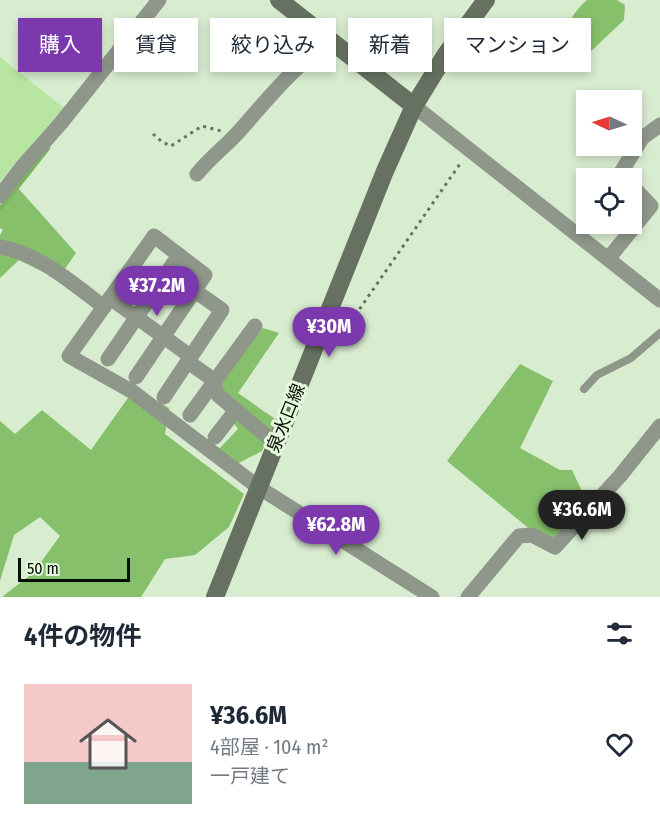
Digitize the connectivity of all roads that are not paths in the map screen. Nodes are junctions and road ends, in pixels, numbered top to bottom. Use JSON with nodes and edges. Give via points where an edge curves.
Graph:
{"nodes":[{"id":1,"x":159,"y":0,"type":"edge"},
{"id":2,"x":279,"y":0,"type":"edge"},
{"id":3,"x":486,"y":0,"type":"edge"},
{"id":4,"x":302,"y":18,"type":"edge"},
{"id":5,"x":336,"y":45,"type":"edge"},
{"id":6,"x":291,"y":72,"type":"edge"},
{"id":7,"x":414,"y":106,"type":"junction"},
{"id":8,"x":660,"y":125,"type":"edge"},
{"id":9,"x":624,"y":168,"type":"edge"},
{"id":10,"x":197,"y":174,"type":"dead end"},
{"id":11,"x":0,"y":196,"type":"edge"},
{"id":12,"x":642,"y":197,"type":"edge"},
{"id":13,"x":642,"y":217,"type":"edge"},
{"id":14,"x":628,"y":234,"type":"edge"},
{"id":15,"x":0,"y":247,"type":"edge"},
{"id":16,"x":179,"y":255,"type":"junction"},
{"id":17,"x":608,"y":259,"type":"junction"},
{"id":18,"x":195,"y":291,"type":"junction"},
{"id":19,"x":660,"y":300,"type":"edge"},
{"id":20,"x":107,"y":303,"type":"junction"},
{"id":21,"x":136,"y":318,"type":"junction"},
{"id":22,"x":255,"y":326,"type":"dead end"},
{"id":23,"x":660,"y":333,"type":"edge"},
{"id":24,"x":164,"y":337,"type":"junction"},
{"id":25,"x":108,"y":359,"type":"dead end"},
{"id":26,"x":189,"y":359,"type":"junction"},
{"id":27,"x":136,"y":377,"type":"dead end"},
{"id":28,"x":213,"y":383,"type":"junction"},
{"id":29,"x":584,"y":389,"type":"dead end"},
{"id":30,"x":164,"y":397,"type":"dead end"},
{"id":31,"x":236,"y":410,"type":"junction"},
{"id":32,"x":190,"y":415,"type":"dead end"},
{"id":33,"x":660,"y":426,"type":"edge"},
{"id":34,"x":214,"y":437,"type":"dead end"},
{"id":35,"x":276,"y":444,"type":"junction"},
{"id":36,"x":258,"y":487,"type":"junction"},
{"id":37,"x":215,"y":597,"type":"edge"},
{"id":38,"x":432,"y":597,"type":"edge"},
{"id":39,"x":468,"y":597,"type":"edge"}],
"edges":[{"from":1,"to":11,"type":"street"},
{"from":2,"to":4,"type":"main road"},
{"from":3,"to":7,"type":"main road","name":"泉水口線"},
{"from":5,"to":7,"type":"main road"},
{"from":6,"to":10,"type":"street"},
{"from":7,"to":17,"type":"street"},
{"from":7,"to":35,"type":"main road","name":"泉水口線"},
{"from":8,"to":9,"type":"street","via":[[642,138]]},
{"from":12,"to":13,"type":"street","via":[[651,206]]},
{"from":14,"to":17,"type":"street"},
{"from":15,"to":20,"type":"street","via":[[16,250],[52,268]]},
{"from":16,"to":18,"type":"street","via":[[205,275]]},
{"from":16,"to":20,"type":"street","via":[[154,236]]},
{"from":16,"to":21,"type":"street"},
{"from":17,"to":19,"type":"street"},
{"from":18,"to":24,"type":"street"},
{"from":18,"to":26,"type":"street","via":[[222,310]]},
{"from":20,"to":21,"type":"street"},
{"from":20,"to":36,"type":"street","via":[[69,356],[134,392]]},
{"from":21,"to":24,"type":"street"},
{"from":21,"to":25,"type":"street"},
{"from":22,"to":28,"type":"street"},
{"from":23,"to":29,"type":"lane","via":[[631,358],[597,375]]},
{"from":24,"to":26,"type":"street"},
{"from":24,"to":27,"type":"street"},
{"from":26,"to":28,"type":"street"},
{"from":26,"to":30,"type":"street"},
{"from":28,"to":31,"type":"street","via":[[218,395]]},
{"from":28,"to":32,"type":"street"},
{"from":31,"to":34,"type":"street"},
{"from":31,"to":35,"type":"street"},
{"from":33,"to":39,"type":"street","via":[[555,547],[532,535],[519,536]]},
{"from":35,"to":36,"type":"main road","name":"泉水口線"},
{"from":36,"to":37,"type":"main road","name":"泉水口線"},
{"from":36,"to":38,"type":"street"}]}
